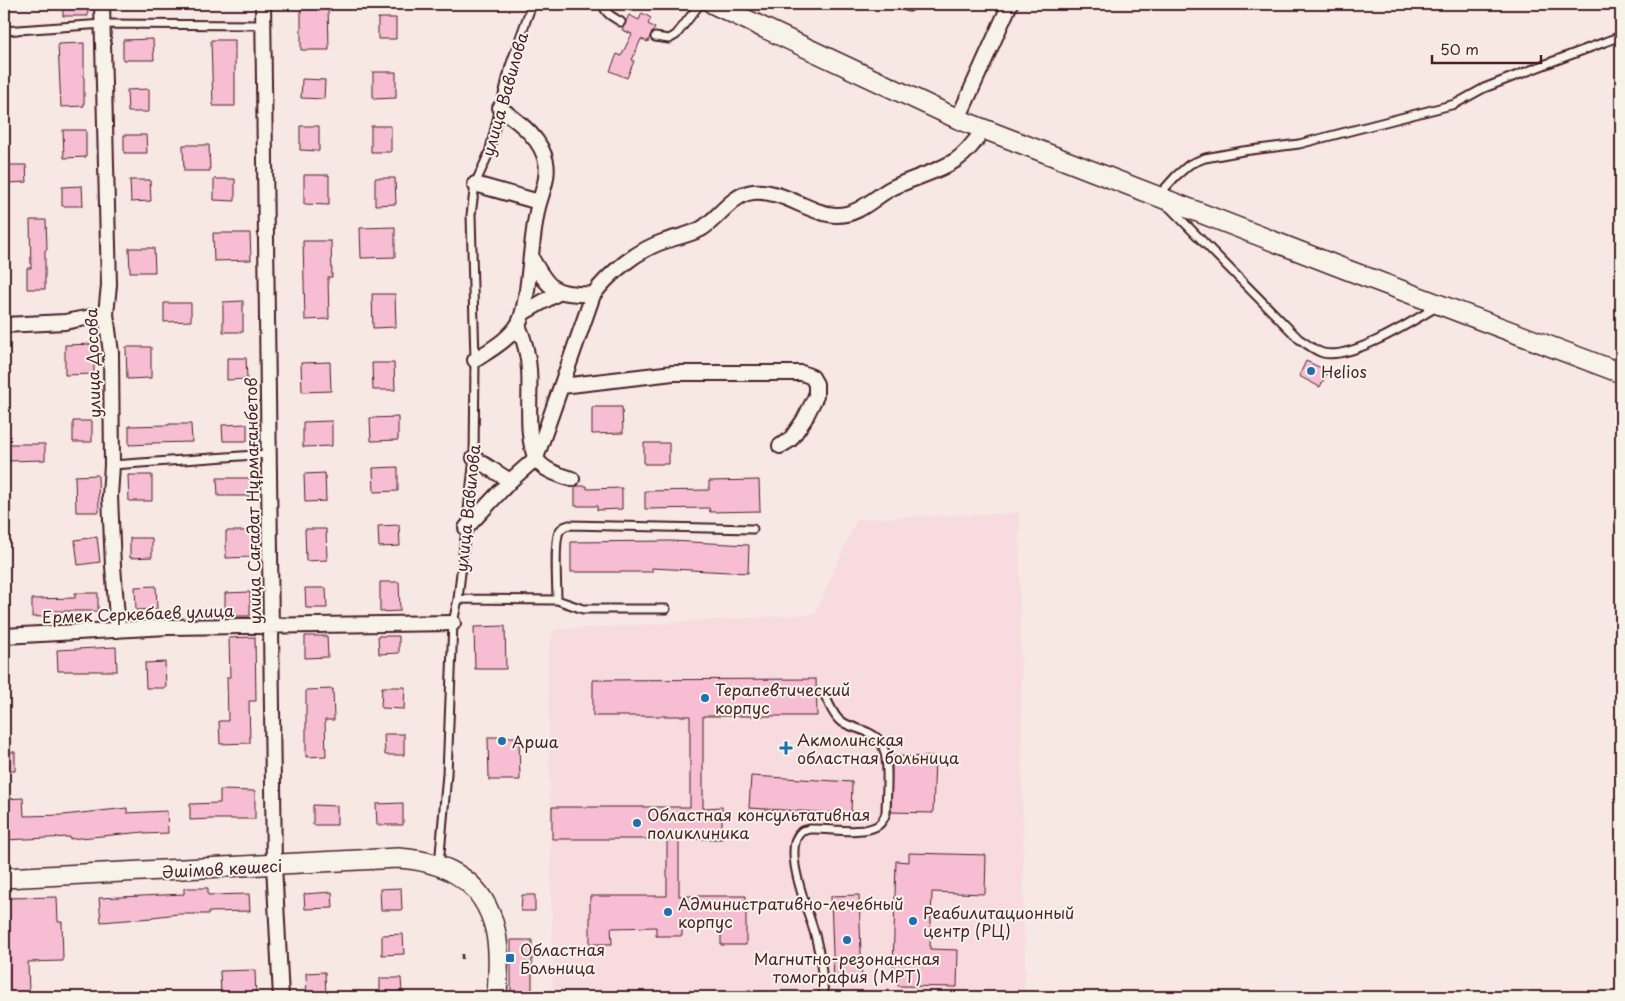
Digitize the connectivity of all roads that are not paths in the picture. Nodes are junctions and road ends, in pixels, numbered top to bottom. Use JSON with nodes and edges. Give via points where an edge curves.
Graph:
{"nodes":[{"id":1,"x":102,"y":4,"type":"edge"},
{"id":2,"x":264,"y":4,"type":"edge"},
{"id":3,"x":532,"y":4,"type":"edge"},
{"id":4,"x":603,"y":4,"type":"edge"},
{"id":5,"x":700,"y":4,"type":"edge"},
{"id":6,"x":713,"y":4,"type":"edge"},
{"id":7,"x":900,"y":4,"type":"edge"},
{"id":8,"x":1010,"y":4,"type":"edge"},
{"id":9,"x":909,"y":8,"type":"dead end"},
{"id":10,"x":621,"y":22,"type":"dead end"},
{"id":11,"x":103,"y":24,"type":"junction"},
{"id":12,"x":264,"y":25,"type":"junction"},
{"id":13,"x":4,"y":31,"type":"edge"},
{"id":14,"x":1621,"y":36,"type":"edge"},
{"id":15,"x":656,"y":37,"type":"dead end"},
{"id":16,"x":500,"y":108,"type":"junction"},
{"id":17,"x":958,"y":119,"type":"junction"},
{"id":18,"x":984,"y":129,"type":"junction"},
{"id":19,"x":475,"y":184,"type":"junction"},
{"id":20,"x":1158,"y":196,"type":"junction"},
{"id":21,"x":539,"y":202,"type":"junction"},
{"id":22,"x":532,"y":259,"type":"junction"},
{"id":23,"x":560,"y":292,"type":"junction"},
{"id":24,"x":593,"y":295,"type":"junction"},
{"id":25,"x":1441,"y":305,"type":"junction"},
{"id":26,"x":106,"y":314,"type":"junction"},
{"id":27,"x":520,"y":319,"type":"junction"},
{"id":28,"x":4,"y":325,"type":"edge"},
{"id":29,"x":475,"y":360,"type":"junction"},
{"id":30,"x":1621,"y":373,"type":"edge"},
{"id":31,"x":562,"y":386,"type":"junction"},
{"id":32,"x":780,"y":446,"type":"dead end"},
{"id":33,"x":270,"y":454,"type":"junction"},
{"id":34,"x":474,"y":458,"type":"junction"},
{"id":35,"x":536,"y":458,"type":"junction"},
{"id":36,"x":112,"y":465,"type":"junction"},
{"id":37,"x":572,"y":479,"type":"dead end"},
{"id":38,"x":510,"y":481,"type":"junction"},
{"id":39,"x":466,"y":528,"type":"junction"},
{"id":40,"x":753,"y":529,"type":"dead end"},
{"id":41,"x":458,"y":599,"type":"junction"},
{"id":42,"x":557,"y":600,"type":"junction"},
{"id":43,"x":666,"y":609,"type":"dead end"},
{"id":44,"x":453,"y":623,"type":"junction"},
{"id":45,"x":271,"y":626,"type":"junction"},
{"id":46,"x":118,"y":630,"type":"junction"},
{"id":47,"x":4,"y":636,"type":"edge"},
{"id":48,"x":824,"y":693,"type":"dead end"},
{"id":49,"x":439,"y":865,"type":"junction"},
{"id":50,"x":274,"y":866,"type":"junction"},
{"id":51,"x":4,"y":878,"type":"edge"},
{"id":52,"x":281,"y":997,"type":"edge"},
{"id":53,"x":497,"y":997,"type":"edge"},
{"id":54,"x":824,"y":997,"type":"edge"}],
"edges":[{"from":1,"to":11,"type":"street","name":"улица Досова"},
{"from":2,"to":12,"type":"street","name":"улица Сағадат Нұрмағанбетов"},
{"from":3,"to":16,"type":"lane","name":"улица Вавилова","via":[[510,66]]},
{"from":4,"to":10,"type":"lane","via":[[608,14]]},
{"from":5,"to":15,"type":"lane","via":[[676,35],[670,39]]},
{"from":6,"to":17,"type":"street","via":[[735,11]]},
{"from":7,"to":9,"type":"lane"},
{"from":8,"to":17,"type":"street"},
{"from":11,"to":12,"type":"lane"},
{"from":11,"to":13,"type":"lane"},
{"from":11,"to":26,"type":"street","name":"улица Досова","via":[[109,286]]},
{"from":12,"to":33,"type":"street","name":"улица Сағадат Нұрмағанбетов"},
{"from":14,"to":20,"type":"lane","via":[[1493,85],[1454,104],[1299,144],[1205,158],[1190,164]]},
{"from":16,"to":19,"type":"lane","name":"улица Вавилова","via":[[490,153]]},
{"from":16,"to":21,"type":"street","via":[[538,142],[543,152],[546,180]]},
{"from":17,"to":18,"type":"street"},
{"from":18,"to":20,"type":"street"},
{"from":18,"to":24,"type":"street","via":[[956,160],[890,190],[861,210],[849,214],[835,216],[765,192],[751,192],[739,197],[702,228],[641,251]]},
{"from":19,"to":21,"type":"street"},
{"from":19,"to":29,"type":"lane","name":"улица Вавилова","via":[[471,215]]},
{"from":20,"to":25,"type":"street"},
{"from":20,"to":25,"type":"lane","via":[[1299,339],[1323,353],[1346,352],[1395,331]]},
{"from":21,"to":22,"type":"street"},
{"from":22,"to":23,"type":"street","via":[[545,282]]},
{"from":22,"to":27,"type":"street"},
{"from":23,"to":24,"type":"street"},
{"from":23,"to":27,"type":"street"},
{"from":24,"to":31,"type":"street"},
{"from":25,"to":30,"type":"street"},
{"from":26,"to":28,"type":"street","via":[[65,322]]},
{"from":26,"to":36,"type":"street","name":"улица Досова","via":[[111,353]]},
{"from":27,"to":29,"type":"street","via":[[508,336]]},
{"from":27,"to":35,"type":"street","via":[[527,354],[531,442]]},
{"from":29,"to":34,"type":"lane","name":"улица Вавилова"},
{"from":31,"to":32,"type":"street","via":[[673,373],[802,373],[812,377],[816,396],[790,440]]},
{"from":31,"to":35,"type":"street"},
{"from":33,"to":36,"type":"lane"},
{"from":33,"to":45,"type":"street","name":"улица Сағадат Нұрмағанбетов"},
{"from":34,"to":38,"type":"street"},
{"from":34,"to":39,"type":"lane","name":"улица Вавилова"},
{"from":35,"to":37,"type":"street","via":[[557,475]]},
{"from":35,"to":38,"type":"street"},
{"from":36,"to":46,"type":"street","name":"улица Досова","via":[[110,496]]},
{"from":38,"to":39,"type":"street"},
{"from":39,"to":41,"type":"lane","name":"улица Вавилова"},
{"from":40,"to":42,"type":"lane","via":[[564,526],[557,544]]},
{"from":41,"to":42,"type":"lane"},
{"from":41,"to":44,"type":"lane","name":"улица Вавилова"},
{"from":42,"to":43,"type":"lane","via":[[583,610]]},
{"from":44,"to":45,"type":"street","name":"Ермек Серкебаев улица"},
{"from":44,"to":49,"type":"lane","name":"улица Вавилова","via":[[447,774]]},
{"from":45,"to":46,"type":"street","name":"Ермек Серкебаев улица"},
{"from":45,"to":50,"type":"street","name":"улица Сағадат Нұрмағанбетов"},
{"from":46,"to":47,"type":"street","name":"Ермек Серкебаев улица"},
{"from":48,"to":54,"type":"lane","via":[[840,720],[880,742],[886,760],[886,814],[877,826],[862,830],[810,829],[798,838],[794,854],[797,877],[816,939]]},
{"from":49,"to":50,"type":"street","name":"Әшімов көшесі","via":[[398,858]]},
{"from":49,"to":53,"type":"street","via":[[468,883],[491,917],[497,949]]},
{"from":50,"to":51,"type":"street","name":"Әшімов көшесі"},
{"from":50,"to":52,"type":"street","name":"улица Сағадат Нұрмағанбетов"}]}
